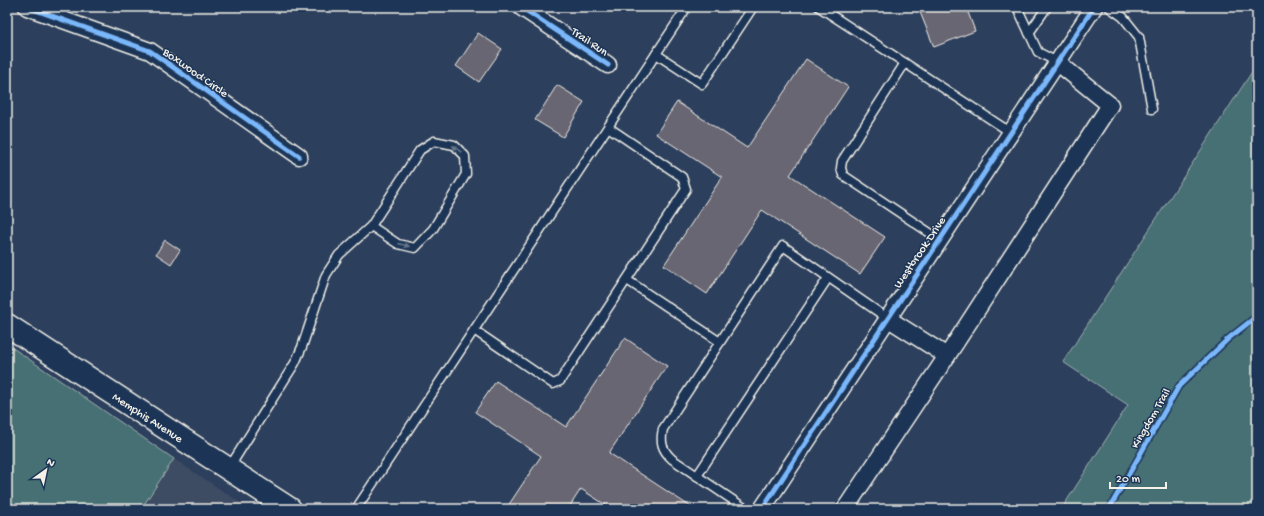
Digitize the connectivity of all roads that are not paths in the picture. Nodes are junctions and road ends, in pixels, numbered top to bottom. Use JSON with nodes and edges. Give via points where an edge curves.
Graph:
{"nodes":[{"id":1,"x":27,"y":7,"type":"edge"},
{"id":2,"x":520,"y":7,"type":"edge"},
{"id":3,"x":687,"y":7,"type":"edge"},
{"id":4,"x":753,"y":7,"type":"edge"},
{"id":5,"x":819,"y":7,"type":"edge"},
{"id":6,"x":1017,"y":7,"type":"edge"},
{"id":7,"x":1047,"y":7,"type":"edge"},
{"id":8,"x":1094,"y":7,"type":"edge"},
{"id":9,"x":1109,"y":7,"type":"edge"},
{"id":10,"x":1029,"y":33,"type":"junction"},
{"id":11,"x":656,"y":54,"type":"junction"},
{"id":12,"x":1057,"y":62,"type":"junction"},
{"id":13,"x":905,"y":63,"type":"junction"},
{"id":14,"x":608,"y":65,"type":"dead end"},
{"id":15,"x":1152,"y":109,"type":"dead end"},
{"id":16,"x":608,"y":127,"type":"junction"},
{"id":17,"x":1010,"y":132,"type":"junction"},
{"id":18,"x":299,"y":156,"type":"dead end"},
{"id":19,"x":371,"y":226,"type":"junction"},
{"id":20,"x":939,"y":239,"type":"junction"},
{"id":21,"x":828,"y":278,"type":"junction"},
{"id":22,"x":627,"y":280,"type":"junction"},
{"id":23,"x":887,"y":318,"type":"junction"},
{"id":24,"x":7,"y":325,"type":"edge"},
{"id":25,"x":474,"y":330,"type":"junction"},
{"id":26,"x":720,"y":342,"type":"junction"},
{"id":27,"x":948,"y":356,"type":"junction"},
{"id":28,"x":228,"y":469,"type":"junction"},
{"id":29,"x":697,"y":476,"type":"junction"},
{"id":30,"x":290,"y":509,"type":"edge"},
{"id":31,"x":356,"y":509,"type":"edge"},
{"id":32,"x":746,"y":509,"type":"edge"},
{"id":33,"x":762,"y":509,"type":"edge"},
{"id":34,"x":845,"y":509,"type":"edge"}],
"edges":[{"from":1,"to":18,"type":"street","name":"Boxwood Circle","via":[[150,51]]},
{"from":2,"to":14,"type":"street","name":"Trail Run"},
{"from":3,"to":11,"type":"lane"},
{"from":4,"to":11,"type":"lane","via":[[702,84]]},
{"from":5,"to":13,"type":"lane"},
{"from":6,"to":10,"type":"lane"},
{"from":7,"to":10,"type":"lane"},
{"from":8,"to":12,"type":"street","name":"Westbrook Drive"},
{"from":9,"to":15,"type":"lane","via":[[1123,17],[1139,37]]},
{"from":10,"to":12,"type":"lane","via":[[1038,52]]},
{"from":11,"to":16,"type":"lane"},
{"from":12,"to":17,"type":"street","name":"Westbrook Drive"},
{"from":12,"to":27,"type":"street","via":[[1110,105]]},
{"from":13,"to":17,"type":"lane"},
{"from":13,"to":20,"type":"lane","via":[[842,161],[841,168],[843,175]]},
{"from":16,"to":22,"type":"lane","via":[[682,177],[686,189]]},
{"from":16,"to":25,"type":"lane"},
{"from":17,"to":20,"type":"street","name":"Westbrook Drive"},
{"from":19,"to":19,"type":"lane","one_way":true,"via":[[398,244],[415,248],[433,229],[466,174],[465,156],[454,145],[434,141],[420,150]]},
{"from":19,"to":28,"type":"lane","via":[[339,255],[326,275],[295,363]]},
{"from":20,"to":23,"type":"street","name":"Westbrook Drive"},
{"from":21,"to":23,"type":"lane"},
{"from":21,"to":26,"type":"lane","via":[[783,246]]},
{"from":21,"to":29,"type":"lane"},
{"from":22,"to":25,"type":"lane","via":[[560,381],[553,384]]},
{"from":22,"to":26,"type":"lane"},
{"from":23,"to":27,"type":"street"},
{"from":23,"to":33,"type":"street","name":"Westbrook Drive"},
{"from":24,"to":28,"type":"main road","name":"Memphis Avenue"},
{"from":25,"to":31,"type":"lane"},
{"from":26,"to":29,"type":"lane","via":[[663,429],[660,440],[667,455]]},
{"from":27,"to":34,"type":"street"},
{"from":28,"to":30,"type":"main road","name":"Memphis Avenue"},
{"from":29,"to":32,"type":"lane"}]}
